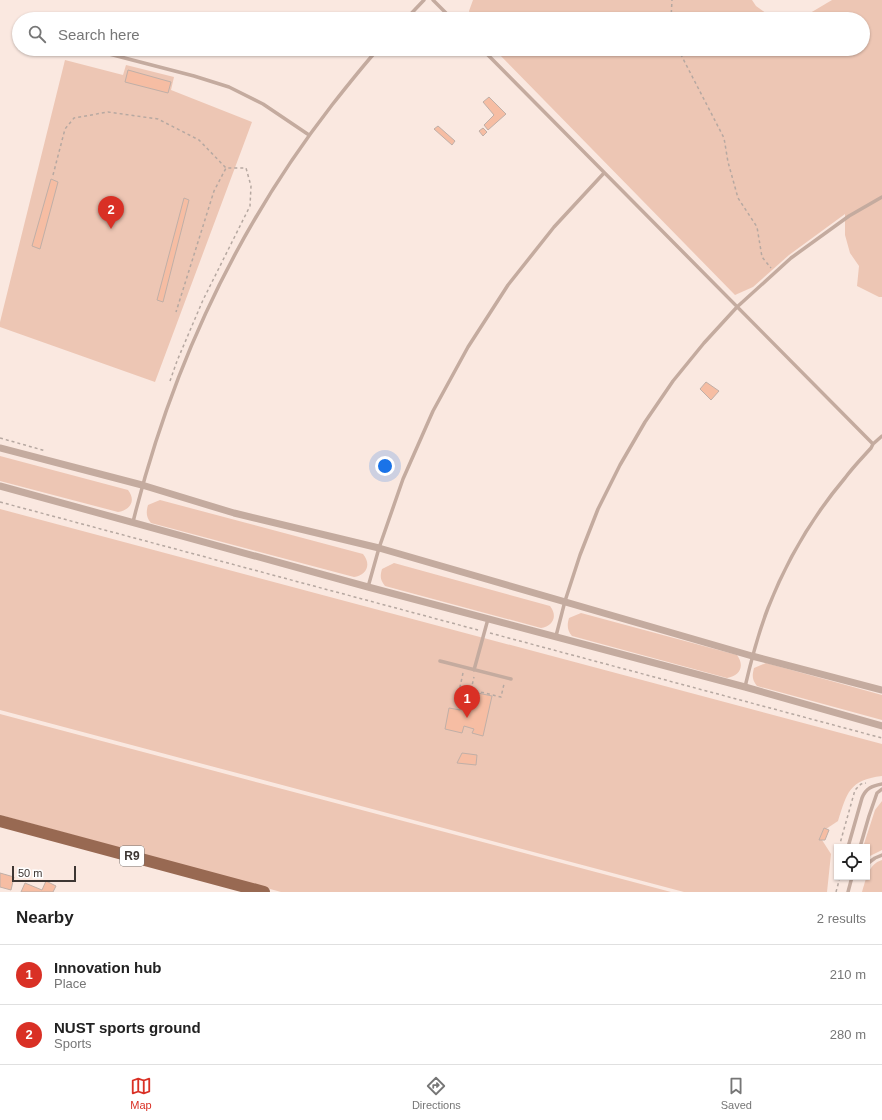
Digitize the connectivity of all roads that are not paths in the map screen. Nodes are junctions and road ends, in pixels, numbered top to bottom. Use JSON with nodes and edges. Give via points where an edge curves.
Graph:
{"nodes":[{"id":1,"x":424,"y":0,"type":"edge"},
{"id":2,"x":434,"y":0,"type":"edge"},
{"id":3,"x":413,"y":12,"type":"edge"},
{"id":4,"x":445,"y":12,"type":"edge"},
{"id":5,"x":117,"y":56,"type":"edge"},
{"id":6,"x":372,"y":56,"type":"edge"},
{"id":7,"x":489,"y":56,"type":"edge"},
{"id":8,"x":309,"y":136,"type":"junction"},
{"id":9,"x":604,"y":173,"type":"junction"},
{"id":10,"x":882,"y":197,"type":"edge"},
{"id":11,"x":737,"y":306,"type":"junction"},
{"id":12,"x":882,"y":436,"type":"edge"},
{"id":13,"x":873,"y":444,"type":"junction"},
{"id":14,"x":0,"y":448,"type":"edge"},
{"id":15,"x":0,"y":486,"type":"edge"},
{"id":16,"x":142,"y":486,"type":"junction"},
{"id":17,"x":133,"y":522,"type":"junction"},
{"id":18,"x":379,"y":548,"type":"junction"},
{"id":19,"x":368,"y":587,"type":"junction"},
{"id":20,"x":564,"y":601,"type":"junction"},
{"id":21,"x":488,"y":619,"type":"junction"},
{"id":22,"x":556,"y":636,"type":"junction"},
{"id":23,"x":752,"y":656,"type":"junction"},
{"id":24,"x":440,"y":661,"type":"dead end"},
{"id":25,"x":474,"y":670,"type":"junction"},
{"id":26,"x":511,"y":679,"type":"dead end"},
{"id":27,"x":745,"y":687,"type":"junction"},
{"id":28,"x":882,"y":690,"type":"edge"},
{"id":29,"x":882,"y":726,"type":"edge"},
{"id":30,"x":882,"y":784,"type":"edge"},
{"id":31,"x":882,"y":789,"type":"edge"},
{"id":32,"x":0,"y":821,"type":"edge"},
{"id":33,"x":849,"y":844,"type":"edge"},
{"id":34,"x":861,"y":844,"type":"edge"},
{"id":35,"x":882,"y":855,"type":"edge"},
{"id":36,"x":870,"y":862,"type":"edge"},
{"id":37,"x":851,"y":880,"type":"edge"},
{"id":38,"x":264,"y":892,"type":"edge"},
{"id":39,"x":848,"y":892,"type":"edge"}],
"edges":[{"from":1,"to":3,"type":"lane"},
{"from":2,"to":4,"type":"lane"},
{"from":5,"to":8,"type":"lane","via":[[229,87],[262,104]]},
{"from":6,"to":8,"type":"lane"},
{"from":7,"to":9,"type":"lane"},
{"from":8,"to":16,"type":"lane","via":[[239,245],[210,303],[183,363]]},
{"from":9,"to":11,"type":"lane"},
{"from":9,"to":18,"type":"lane","via":[[549,233],[508,285],[468,347],[433,411],[403,478]]},
{"from":10,"to":11,"type":"lane","via":[[849,216],[791,258]]},
{"from":11,"to":13,"type":"lane"},
{"from":11,"to":20,"type":"lane","via":[[673,381],[620,464],[598,509]]},
{"from":12,"to":13,"type":"lane"},
{"from":13,"to":23,"type":"lane","via":[[814,518],[789,562],[768,608]]},
{"from":14,"to":16,"type":"street"},
{"from":15,"to":17,"type":"street"},
{"from":16,"to":17,"type":"lane"},
{"from":16,"to":18,"type":"street","via":[[234,513]]},
{"from":17,"to":19,"type":"street"},
{"from":18,"to":19,"type":"lane"},
{"from":18,"to":20,"type":"street"},
{"from":19,"to":21,"type":"street"},
{"from":20,"to":22,"type":"lane"},
{"from":20,"to":23,"type":"street"},
{"from":21,"to":22,"type":"street"},
{"from":21,"to":25,"type":"lane"},
{"from":22,"to":27,"type":"street"},
{"from":23,"to":27,"type":"lane"},
{"from":23,"to":28,"type":"street"},
{"from":24,"to":25,"type":"lane"},
{"from":25,"to":26,"type":"lane"},
{"from":27,"to":29,"type":"street"},
{"from":30,"to":33,"type":"lane","via":[[868,788],[864,793]]},
{"from":31,"to":34,"type":"lane","via":[[877,793]]},
{"from":32,"to":38,"type":"highway","number":"R9"},
{"from":35,"to":36,"type":"lane"},
{"from":37,"to":39,"type":"lane"}]}
